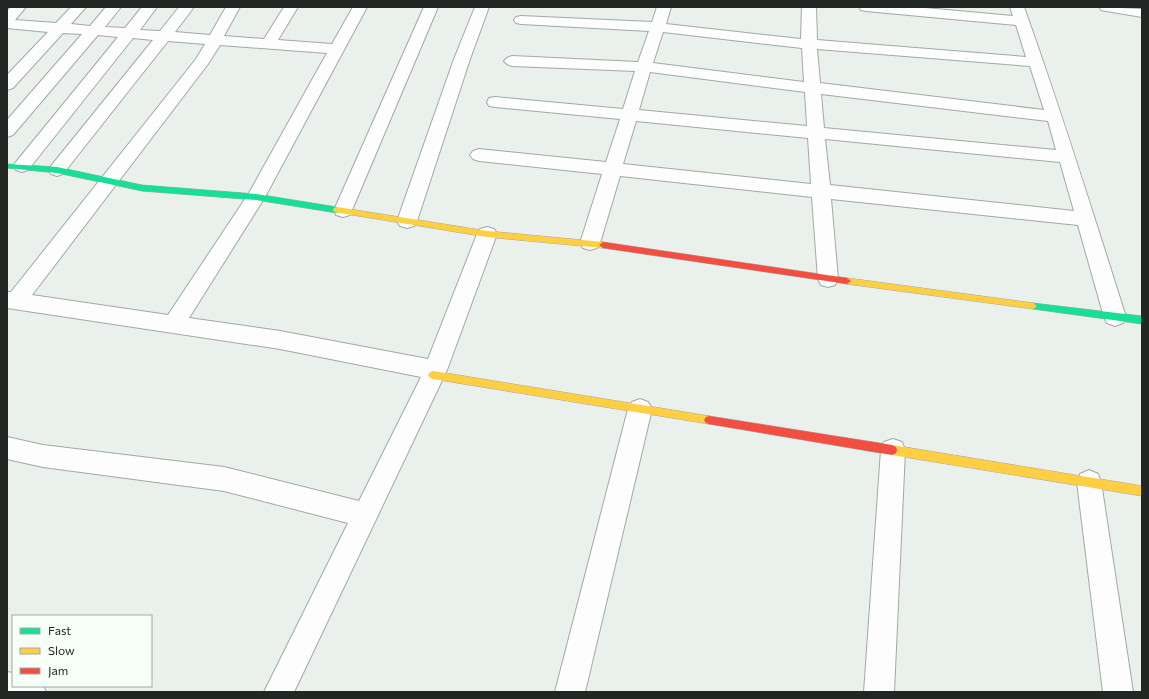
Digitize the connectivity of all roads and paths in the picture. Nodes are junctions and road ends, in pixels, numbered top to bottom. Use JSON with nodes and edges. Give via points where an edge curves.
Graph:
{"nodes":[{"id":1,"x":19,"y":7,"type":"edge"},
{"id":2,"x":79,"y":7,"type":"edge"},
{"id":3,"x":114,"y":7,"type":"edge"},
{"id":4,"x":150,"y":7,"type":"edge"},
{"id":5,"x":187,"y":7,"type":"edge"},
{"id":6,"x":233,"y":7,"type":"edge"},
{"id":7,"x":291,"y":7,"type":"edge"},
{"id":8,"x":360,"y":7,"type":"edge"},
{"id":9,"x":431,"y":7,"type":"edge"},
{"id":10,"x":482,"y":7,"type":"edge"},
{"id":11,"x":664,"y":7,"type":"edge"},
{"id":12,"x":809,"y":7,"type":"edge"},
{"id":13,"x":866,"y":7,"type":"edge"},
{"id":14,"x":1106,"y":7,"type":"edge"},
{"id":15,"x":1142,"y":13,"type":"edge"},
{"id":16,"x":1019,"y":14,"type":"edge"},
{"id":17,"x":7,"y":20,"type":"edge"},
{"id":18,"x":521,"y":20,"type":"dead end"},
{"id":19,"x":7,"y":24,"type":"edge"},
{"id":20,"x":656,"y":27,"type":"junction"},
{"id":21,"x":59,"y":28,"type":"junction"},
{"id":22,"x":93,"y":30,"type":"junction"},
{"id":23,"x":128,"y":33,"type":"junction"},
{"id":24,"x":164,"y":36,"type":"junction"},
{"id":25,"x":215,"y":39,"type":"junction"},
{"id":26,"x":268,"y":44,"type":"junction"},
{"id":27,"x":810,"y":44,"type":"junction"},
{"id":28,"x":337,"y":49,"type":"junction"},
{"id":29,"x":512,"y":61,"type":"dead end"},
{"id":30,"x":1036,"y":62,"type":"junction"},
{"id":31,"x":644,"y":67,"type":"junction"},
{"id":32,"x":7,"y":84,"type":"edge"},
{"id":33,"x":814,"y":89,"type":"junction"},
{"id":34,"x":495,"y":102,"type":"dead end"},
{"id":35,"x":631,"y":114,"type":"junction"},
{"id":36,"x":1055,"y":117,"type":"junction"},
{"id":37,"x":7,"y":131,"type":"edge"},
{"id":38,"x":818,"y":132,"type":"junction"},
{"id":39,"x":479,"y":155,"type":"dead end"},
{"id":40,"x":1067,"y":157,"type":"junction"},
{"id":41,"x":14,"y":166,"type":"edge"},
{"id":42,"x":57,"y":170,"type":"junction"},
{"id":43,"x":613,"y":170,"type":"junction"},
{"id":44,"x":110,"y":183,"type":"junction"},
{"id":45,"x":822,"y":192,"type":"junction"},
{"id":46,"x":256,"y":197,"type":"junction"},
{"id":47,"x":343,"y":210,"type":"junction"},
{"id":48,"x":1086,"y":219,"type":"junction"},
{"id":49,"x":407,"y":221,"type":"junction"},
{"id":50,"x":487,"y":234,"type":"junction"},
{"id":51,"x":590,"y":243,"type":"junction"},
{"id":52,"x":828,"y":279,"type":"junction"},
{"id":53,"x":11,"y":301,"type":"edge"},
{"id":54,"x":1115,"y":317,"type":"junction"},
{"id":55,"x":1142,"y":320,"type":"edge"},
{"id":56,"x":173,"y":325,"type":"junction"},
{"id":57,"x":434,"y":373,"type":"junction"},
{"id":58,"x":640,"y":409,"type":"junction"},
{"id":59,"x":7,"y":448,"type":"edge"},
{"id":60,"x":893,"y":450,"type":"junction"},
{"id":61,"x":1089,"y":482,"type":"junction"},
{"id":62,"x":1142,"y":491,"type":"edge"},
{"id":63,"x":366,"y":515,"type":"junction"},
{"id":64,"x":7,"y":687,"type":"edge"},
{"id":65,"x":31,"y":692,"type":"edge"},
{"id":66,"x":279,"y":692,"type":"edge"},
{"id":67,"x":570,"y":692,"type":"edge"},
{"id":68,"x":879,"y":692,"type":"edge"},
{"id":69,"x":1118,"y":692,"type":"edge"}],
"edges":[{"from":1,"to":17,"type":"street"},
{"from":2,"to":21,"type":"street"},
{"from":3,"to":22,"type":"street"},
{"from":4,"to":23,"type":"street"},
{"from":5,"to":24,"type":"street"},
{"from":6,"to":25,"type":"street"},
{"from":7,"to":26,"type":"street"},
{"from":8,"to":28,"type":"street"},
{"from":9,"to":47,"type":"street"},
{"from":10,"to":49,"type":"street"},
{"from":11,"to":20,"type":"street"},
{"from":12,"to":27,"type":"street"},
{"from":13,"to":16,"type":"street"},
{"from":14,"to":15,"type":"street"},
{"from":16,"to":30,"type":"street"},
{"from":18,"to":20,"type":"street"},
{"from":19,"to":21,"type":"street"},
{"from":20,"to":27,"type":"street"},
{"from":20,"to":31,"type":"street"},
{"from":21,"to":22,"type":"street"},
{"from":21,"to":32,"type":"street"},
{"from":22,"to":23,"type":"street"},
{"from":22,"to":37,"type":"street"},
{"from":23,"to":24,"type":"street"},
{"from":23,"to":41,"type":"street"},
{"from":24,"to":25,"type":"street"},
{"from":24,"to":42,"type":"street"},
{"from":25,"to":26,"type":"street"},
{"from":25,"to":44,"type":"street","via":[[203,61]]},
{"from":26,"to":28,"type":"street"},
{"from":27,"to":30,"type":"street"},
{"from":27,"to":33,"type":"street"},
{"from":28,"to":46,"type":"street"},
{"from":29,"to":31,"type":"street"},
{"from":30,"to":36,"type":"street"},
{"from":31,"to":33,"type":"street"},
{"from":31,"to":35,"type":"street"},
{"from":33,"to":36,"type":"street"},
{"from":33,"to":38,"type":"street"},
{"from":34,"to":35,"type":"street"},
{"from":35,"to":38,"type":"street"},
{"from":35,"to":43,"type":"street"},
{"from":36,"to":40,"type":"street"},
{"from":38,"to":40,"type":"street"},
{"from":38,"to":45,"type":"street"},
{"from":39,"to":43,"type":"street"},
{"from":40,"to":48,"type":"street"},
{"from":41,"to":42,"type":"street"},
{"from":42,"to":44,"type":"street"},
{"from":43,"to":45,"type":"street"},
{"from":43,"to":51,"type":"street"},
{"from":44,"to":46,"type":"street"},
{"from":44,"to":53,"type":"street"},
{"from":45,"to":48,"type":"street"},
{"from":45,"to":52,"type":"street"},
{"from":46,"to":47,"type":"street"},
{"from":46,"to":56,"type":"street"},
{"from":47,"to":49,"type":"street"},
{"from":48,"to":54,"type":"street"},
{"from":49,"to":50,"type":"street"},
{"from":50,"to":51,"type":"street"},
{"from":50,"to":57,"type":"street"},
{"from":51,"to":52,"type":"street"},
{"from":52,"to":54,"type":"street"},
{"from":53,"to":56,"type":"street"},
{"from":54,"to":55,"type":"street"},
{"from":56,"to":57,"type":"street","via":[[280,340]]},
{"from":57,"to":58,"type":"street"},
{"from":57,"to":63,"type":"street"},
{"from":58,"to":60,"type":"street"},
{"from":58,"to":67,"type":"street"},
{"from":59,"to":63,"type":"street","via":[[43,456],[224,479]]},
{"from":60,"to":61,"type":"street"},
{"from":60,"to":68,"type":"street"},
{"from":61,"to":62,"type":"street"},
{"from":61,"to":69,"type":"street"},
{"from":63,"to":66,"type":"street"},
{"from":64,"to":65,"type":"street"}]}
